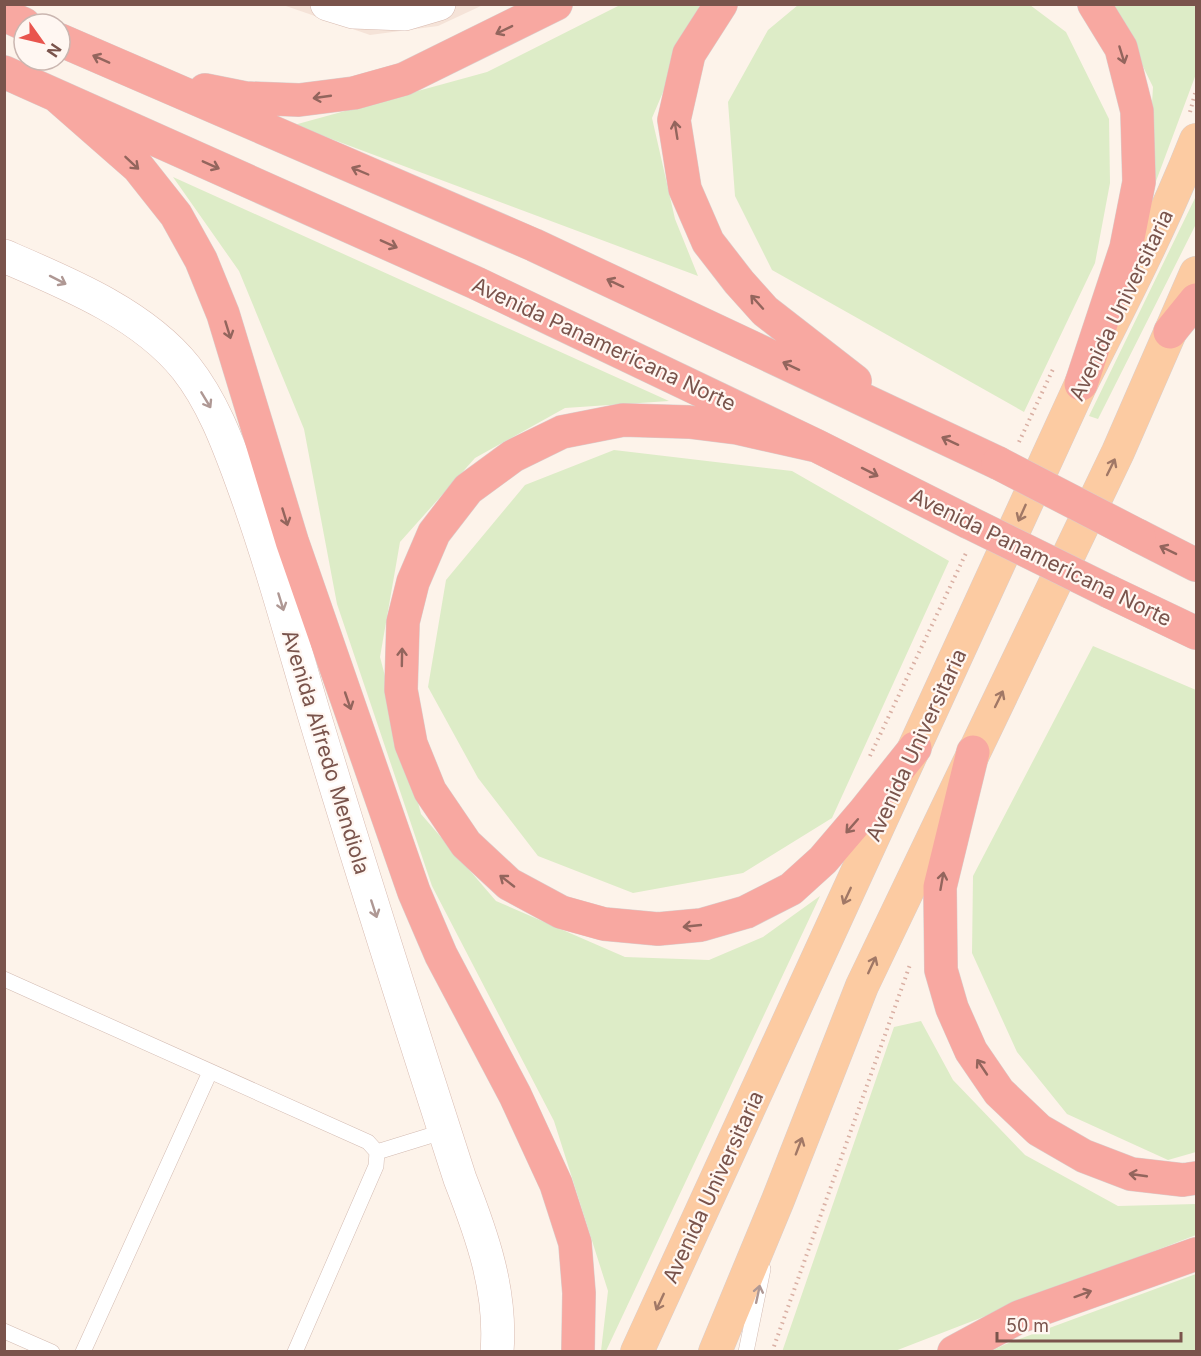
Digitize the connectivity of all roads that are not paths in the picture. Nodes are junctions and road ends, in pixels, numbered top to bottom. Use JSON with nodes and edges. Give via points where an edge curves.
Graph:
{"nodes":[{"id":1,"x":327,"y":4,"type":"edge"},
{"id":2,"x":439,"y":4,"type":"edge"},
{"id":3,"x":556,"y":4,"type":"edge"},
{"id":4,"x":721,"y":4,"type":"edge"},
{"id":5,"x":1094,"y":4,"type":"edge"},
{"id":6,"x":72,"y":45,"type":"edge"},
{"id":7,"x":4,"y":72,"type":"edge"},
{"id":8,"x":141,"y":77,"type":"junction"},
{"id":9,"x":57,"y":96,"type":"junction"},
{"id":10,"x":1197,"y":140,"type":"edge"},
{"id":11,"x":5,"y":258,"type":"edge"},
{"id":12,"x":1197,"y":273,"type":"edge"},
{"id":13,"x":1197,"y":300,"type":"edge"},
{"id":14,"x":1170,"y":332,"type":"junction"},
{"id":15,"x":1081,"y":384,"type":"junction"},
{"id":16,"x":901,"y":418,"type":"junction"},
{"id":17,"x":818,"y":446,"type":"junction"},
{"id":18,"x":1197,"y":565,"type":"edge"},
{"id":19,"x":1197,"y":633,"type":"edge"},
{"id":20,"x":915,"y":748,"type":"junction"},
{"id":21,"x":973,"y":752,"type":"junction"},
{"id":22,"x":4,"y":979,"type":"edge"},
{"id":23,"x":210,"y":1071,"type":"junction"},
{"id":24,"x":445,"y":1131,"type":"junction"},
{"id":25,"x":377,"y":1152,"type":"junction"},
{"id":26,"x":1197,"y":1178,"type":"edge"},
{"id":27,"x":778,"y":1200,"type":"junction"},
{"id":28,"x":1197,"y":1254,"type":"edge"},
{"id":29,"x":4,"y":1331,"type":"edge"},
{"id":30,"x":52,"y":1352,"type":"edge"},
{"id":31,"x":83,"y":1352,"type":"edge"},
{"id":32,"x":295,"y":1352,"type":"edge"},
{"id":33,"x":497,"y":1352,"type":"edge"},
{"id":34,"x":578,"y":1352,"type":"edge"},
{"id":35,"x":637,"y":1352,"type":"edge"},
{"id":36,"x":715,"y":1352,"type":"edge"},
{"id":37,"x":746,"y":1352,"type":"edge"},
{"id":38,"x":954,"y":1352,"type":"edge"}],
"edges":[{"from":1,"to":2,"type":"main road","via":[[353,12],[405,14]]},
{"from":3,"to":8,"type":"highway","one_way":true,"via":[[404,79],[354,93],[299,100],[245,98]]},
{"from":16,"to":4,"type":"highway","one_way":true,"via":[[765,311],[708,242],[686,189],[674,120],[689,54]]},
{"from":5,"to":15,"type":"highway","one_way":true,"via":[[1121,48],[1137,111],[1139,182],[1126,248]]},
{"from":8,"to":6,"type":"highway","one_way":true},
{"from":7,"to":9,"type":"highway","name":"Avenida Panamericana Norte"},
{"from":16,"to":8,"type":"highway","one_way":true,"via":[[534,245]]},
{"from":9,"to":17,"type":"highway","name":"Avenida Panamericana Norte","one_way":true,"via":[[476,283]]},
{"from":9,"to":34,"type":"highway","one_way":true,"via":[[138,167],[176,215],[201,260],[223,314],[292,541],[414,892],[441,955],[515,1095],[556,1184],[575,1243]]},
{"from":10,"to":15,"type":"main road","name":"Avenida Universitaria","via":[[1147,253]]},
{"from":11,"to":24,"type":"main road","name":"Avenida Alfredo Mendiola","one_way":true,"via":[[81,292],[141,325],[188,370],[222,429],[256,520],[337,793]]},
{"from":12,"to":14,"type":"main road"},
{"from":13,"to":14,"type":"highway"},
{"from":21,"to":14,"type":"main road","one_way":true,"via":[[1118,452]]},
{"from":15,"to":20,"type":"main road","name":"Avenida Universitaria","one_way":true},
{"from":18,"to":16,"type":"highway","one_way":true,"bridge":true},
{"from":17,"to":19,"type":"highway","name":"Avenida Panamericana Norte","one_way":true,"bridge":true},
{"from":20,"to":17,"type":"highway","one_way":true,"via":[[823,860],[791,889],[746,912],[701,925],[658,929],[604,924],[561,912],[509,884],[466,844],[430,791],[411,744],[401,690],[403,622],[413,582],[434,533],[468,489],[513,456],[562,432],[623,420],[713,425]]},
{"from":20,"to":35,"type":"main road","name":"Avenida Universitaria","one_way":true},
{"from":26,"to":21,"type":"highway","one_way":true,"via":[[1131,1174],[1084,1156],[1039,1130],[999,1092],[971,1051],[941,970],[940,887]]},
{"from":27,"to":21,"type":"main road","one_way":true,"via":[[862,986]]},
{"from":22,"to":23,"type":"lane"},
{"from":23,"to":25,"type":"lane","via":[[368,1142]]},
{"from":23,"to":31,"type":"lane"},
{"from":24,"to":25,"type":"lane"},
{"from":24,"to":33,"type":"main road","name":"Avenida Alfredo Mendiola","via":[[482,1238],[496,1295]]},
{"from":25,"to":32,"type":"lane","via":[[376,1166]]},
{"from":27,"to":36,"type":"main road"},
{"from":37,"to":27,"type":"lane","one_way":true},
{"from":38,"to":28,"type":"highway","one_way":true,"via":[[1019,1317]]},
{"from":29,"to":30,"type":"lane"}]}
